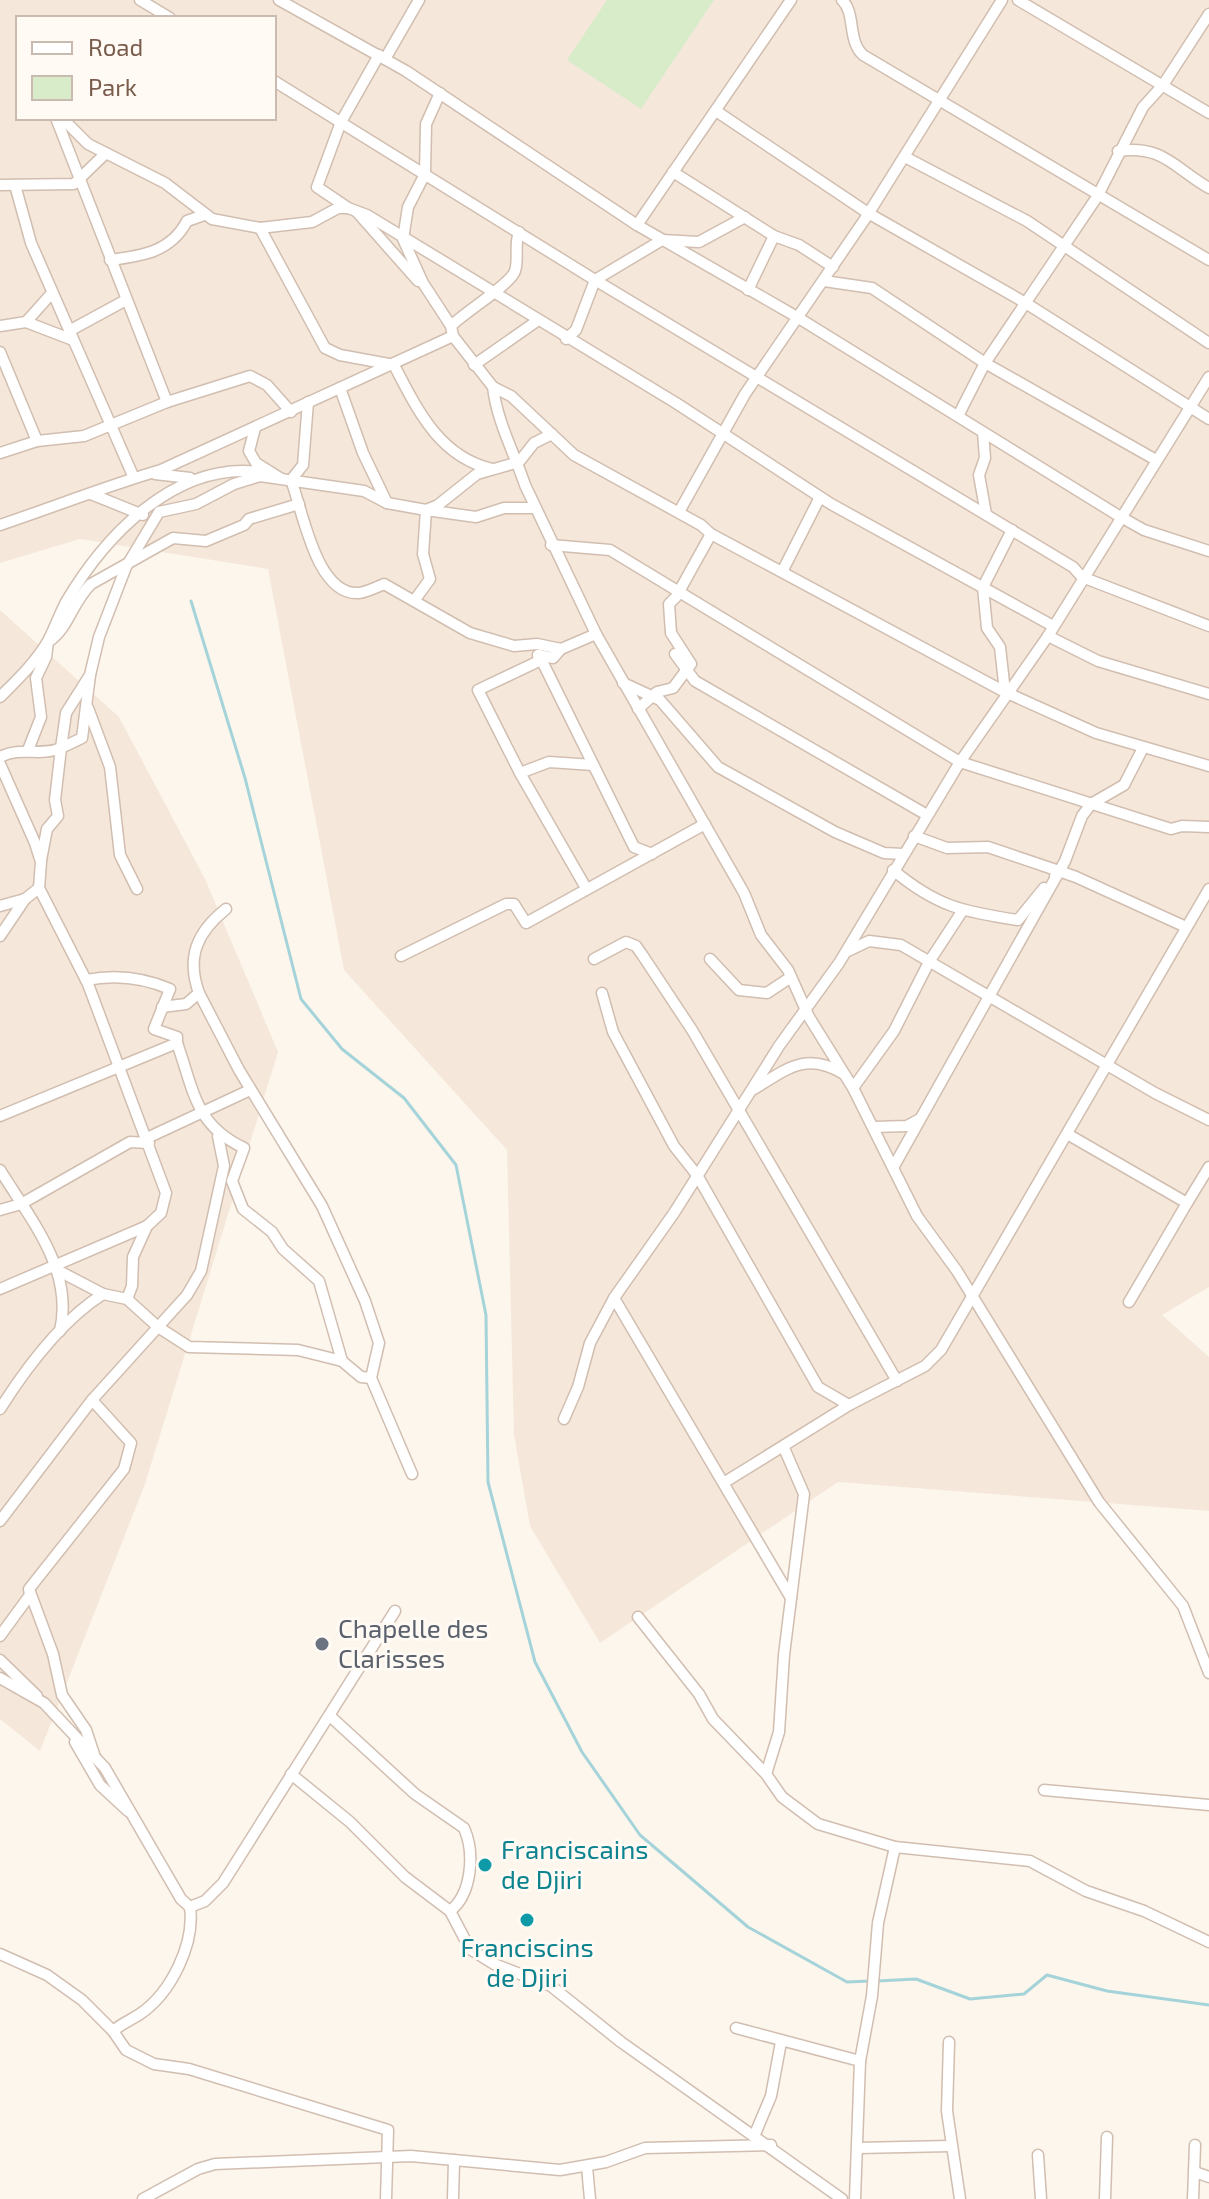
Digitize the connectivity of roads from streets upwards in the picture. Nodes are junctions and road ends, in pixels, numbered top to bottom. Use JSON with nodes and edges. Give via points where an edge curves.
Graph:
{"nodes":[{"id":1,"x":140,"y":0,"type":"edge"},
{"id":2,"x":279,"y":0,"type":"edge"},
{"id":3,"x":419,"y":0,"type":"edge"},
{"id":4,"x":791,"y":0,"type":"edge"},
{"id":5,"x":842,"y":0,"type":"edge"},
{"id":6,"x":1002,"y":0,"type":"edge"},
{"id":7,"x":1018,"y":0,"type":"edge"},
{"id":8,"x":1209,"y":14,"type":"edge"},
{"id":9,"x":167,"y":16,"type":"edge"},
{"id":10,"x":1206,"y":27,"type":"edge"},
{"id":11,"x":382,"y":57,"type":"junction"},
{"id":12,"x":276,"y":82,"type":"edge"},
{"id":13,"x":1163,"y":85,"type":"junction"},
{"id":14,"x":440,"y":93,"type":"junction"},
{"id":15,"x":942,"y":99,"type":"junction"},
{"id":16,"x":716,"y":111,"type":"junction"},
{"id":17,"x":1209,"y":113,"type":"edge"},
{"id":18,"x":60,"y":120,"type":"edge"},
{"id":19,"x":61,"y":120,"type":"edge"},
{"id":20,"x":341,"y":122,"type":"junction"},
{"id":21,"x":1118,"y":151,"type":"junction"},
{"id":22,"x":106,"y":153,"type":"junction"},
{"id":23,"x":905,"y":157,"type":"junction"},
{"id":24,"x":673,"y":172,"type":"junction"},
{"id":25,"x":425,"y":174,"type":"junction"},
{"id":26,"x":80,"y":180,"type":"junction"},
{"id":27,"x":0,"y":185,"type":"edge"},
{"id":28,"x":15,"y":185,"type":"junction"},
{"id":29,"x":1209,"y":188,"type":"edge"},
{"id":30,"x":1097,"y":197,"type":"junction"},
{"id":31,"x":352,"y":209,"type":"junction"},
{"id":32,"x":868,"y":213,"type":"junction"},
{"id":33,"x":204,"y":215,"type":"junction"},
{"id":34,"x":745,"y":217,"type":"junction"},
{"id":35,"x":637,"y":225,"type":"junction"},
{"id":36,"x":260,"y":228,"type":"junction"},
{"id":37,"x":519,"y":232,"type":"junction"},
{"id":38,"x":774,"y":236,"type":"junction"},
{"id":39,"x":403,"y":239,"type":"junction"},
{"id":40,"x":662,"y":240,"type":"junction"},
{"id":41,"x":1065,"y":247,"type":"junction"},
{"id":42,"x":110,"y":260,"type":"junction"},
{"id":43,"x":1209,"y":260,"type":"edge"},
{"id":44,"x":833,"y":267,"type":"junction"},
{"id":45,"x":595,"y":280,"type":"junction"},
{"id":46,"x":824,"y":281,"type":"junction"},
{"id":47,"x":748,"y":290,"type":"junction"},
{"id":48,"x":429,"y":292,"type":"junction"},
{"id":49,"x":52,"y":293,"type":"junction"},
{"id":50,"x":493,"y":294,"type":"junction"},
{"id":51,"x":126,"y":300,"type":"junction"},
{"id":52,"x":1024,"y":302,"type":"junction"},
{"id":53,"x":797,"y":317,"type":"junction"},
{"id":54,"x":537,"y":321,"type":"junction"},
{"id":55,"x":26,"y":322,"type":"junction"},
{"id":56,"x":0,"y":326,"type":"edge"},
{"id":57,"x":452,"y":331,"type":"junction"},
{"id":58,"x":71,"y":336,"type":"junction"},
{"id":59,"x":566,"y":339,"type":"junction"},
{"id":60,"x":1209,"y":343,"type":"edge"},
{"id":61,"x":0,"y":352,"type":"edge"},
{"id":62,"x":985,"y":363,"type":"junction"},
{"id":63,"x":394,"y":365,"type":"junction"},
{"id":64,"x":474,"y":365,"type":"junction"},
{"id":65,"x":1209,"y":377,"type":"edge"},
{"id":66,"x":756,"y":378,"type":"junction"},
{"id":67,"x":493,"y":387,"type":"junction"},
{"id":68,"x":340,"y":388,"type":"junction"},
{"id":69,"x":167,"y":402,"type":"junction"},
{"id":70,"x":308,"y":402,"type":"junction"},
{"id":71,"x":1190,"y":406,"type":"junction"},
{"id":72,"x":291,"y":412,"type":"junction"},
{"id":73,"x":958,"y":416,"type":"junction"},
{"id":74,"x":1209,"y":419,"type":"edge"},
{"id":75,"x":111,"y":426,"type":"junction"},
{"id":76,"x":255,"y":428,"type":"junction"},
{"id":77,"x":983,"y":432,"type":"junction"},
{"id":78,"x":722,"y":433,"type":"junction"},
{"id":79,"x":552,"y":434,"type":"junction"},
{"id":80,"x":37,"y":441,"type":"junction"},
{"id":81,"x":0,"y":453,"type":"edge"},
{"id":82,"x":1156,"y":460,"type":"junction"},
{"id":83,"x":519,"y":462,"type":"junction"},
{"id":84,"x":494,"y":469,"type":"junction"},
{"id":85,"x":149,"y":474,"type":"junction"},
{"id":86,"x":134,"y":478,"type":"junction"},
{"id":87,"x":196,"y":479,"type":"junction"},
{"id":88,"x":286,"y":479,"type":"junction"},
{"id":89,"x":91,"y":494,"type":"junction"},
{"id":90,"x":820,"y":497,"type":"junction"},
{"id":91,"x":387,"y":503,"type":"junction"},
{"id":92,"x":299,"y":504,"type":"junction"},
{"id":93,"x":535,"y":508,"type":"junction"},
{"id":94,"x":426,"y":510,"type":"junction"},
{"id":95,"x":679,"y":512,"type":"junction"},
{"id":96,"x":138,"y":513,"type":"junction"},
{"id":97,"x":986,"y":514,"type":"junction"},
{"id":98,"x":1119,"y":516,"type":"junction"},
{"id":99,"x":152,"y":520,"type":"junction"},
{"id":100,"x":0,"y":525,"type":"edge"},
{"id":101,"x":1012,"y":530,"type":"junction"},
{"id":102,"x":711,"y":534,"type":"junction"},
{"id":103,"x":551,"y":545,"type":"junction"},
{"id":104,"x":1209,"y":551,"type":"edge"},
{"id":105,"x":130,"y":559,"type":"junction"},
{"id":106,"x":783,"y":570,"type":"junction"},
{"id":107,"x":1082,"y":577,"type":"junction"},
{"id":108,"x":983,"y":587,"type":"junction"},
{"id":109,"x":680,"y":590,"type":"junction"},
{"id":110,"x":414,"y":601,"type":"junction"},
{"id":111,"x":1209,"y":626,"type":"edge"},
{"id":112,"x":1051,"y":631,"type":"junction"},
{"id":113,"x":596,"y":634,"type":"junction"},
{"id":114,"x":48,"y":642,"type":"junction"},
{"id":115,"x":561,"y":649,"type":"junction"},
{"id":116,"x":675,"y":654,"type":"dead end"},
{"id":117,"x":538,"y":655,"type":"junction"},
{"id":118,"x":686,"y":671,"type":"junction"},
{"id":119,"x":90,"y":675,"type":"junction"},
{"id":120,"x":623,"y":683,"type":"junction"},
{"id":121,"x":1005,"y":692,"type":"junction"},
{"id":122,"x":1209,"y":694,"type":"edge"},
{"id":123,"x":653,"y":695,"type":"junction"},
{"id":124,"x":0,"y":697,"type":"edge"},
{"id":125,"x":88,"y":706,"type":"junction"},
{"id":126,"x":638,"y":709,"type":"junction"},
{"id":127,"x":61,"y":748,"type":"junction"},
{"id":128,"x":1143,"y":748,"type":"junction"},
{"id":129,"x":28,"y":750,"type":"junction"},
{"id":130,"x":0,"y":757,"type":"edge"},
{"id":131,"x":960,"y":762,"type":"junction"},
{"id":132,"x":0,"y":764,"type":"edge"},
{"id":133,"x":593,"y":765,"type":"junction"},
{"id":134,"x":1209,"y":766,"type":"edge"},
{"id":135,"x":520,"y":773,"type":"junction"},
{"id":136,"x":1091,"y":804,"type":"junction"},
{"id":137,"x":927,"y":815,"type":"junction"},
{"id":138,"x":705,"y":824,"type":"junction"},
{"id":139,"x":1209,"y":827,"type":"edge"},
{"id":140,"x":914,"y":836,"type":"junction"},
{"id":141,"x":652,"y":854,"type":"junction"},
{"id":142,"x":903,"y":854,"type":"junction"},
{"id":143,"x":41,"y":862,"type":"junction"},
{"id":144,"x":893,"y":870,"type":"junction"},
{"id":145,"x":1059,"y":871,"type":"junction"},
{"id":146,"x":39,"y":888,"type":"junction"},
{"id":147,"x":586,"y":888,"type":"junction"},
{"id":148,"x":137,"y":889,"type":"dead end"},
{"id":149,"x":1209,"y":889,"type":"edge"},
{"id":150,"x":25,"y":899,"type":"junction"},
{"id":151,"x":0,"y":906,"type":"edge"},
{"id":152,"x":226,"y":909,"type":"dead end"},
{"id":153,"x":963,"y":910,"type":"junction"},
{"id":154,"x":866,"y":919,"type":"junction"},
{"id":155,"x":1186,"y":927,"type":"junction"},
{"id":156,"x":0,"y":936,"type":"edge"},
{"id":157,"x":879,"y":942,"type":"junction"},
{"id":158,"x":845,"y":953,"type":"junction"},
{"id":159,"x":401,"y":956,"type":"dead end"},
{"id":160,"x":594,"y":959,"type":"dead end"},
{"id":161,"x":710,"y":959,"type":"dead end"},
{"id":162,"x":929,"y":962,"type":"junction"},
{"id":163,"x":791,"y":977,"type":"junction"},
{"id":164,"x":86,"y":980,"type":"junction"},
{"id":165,"x":199,"y":993,"type":"junction"},
{"id":166,"x":602,"y":993,"type":"dead end"},
{"id":167,"x":989,"y":998,"type":"junction"},
{"id":168,"x":162,"y":1007,"type":"junction"},
{"id":169,"x":807,"y":1007,"type":"junction"},
{"id":170,"x":177,"y":1043,"type":"junction"},
{"id":171,"x":1109,"y":1065,"type":"junction"},
{"id":172,"x":120,"y":1067,"type":"junction"},
{"id":173,"x":847,"y":1076,"type":"junction"},
{"id":174,"x":853,"y":1088,"type":"junction"},
{"id":175,"x":250,"y":1090,"type":"junction"},
{"id":176,"x":752,"y":1090,"type":"junction"},
{"id":177,"x":202,"y":1113,"type":"junction"},
{"id":178,"x":737,"y":1113,"type":"junction"},
{"id":179,"x":0,"y":1116,"type":"edge"},
{"id":180,"x":921,"y":1118,"type":"junction"},
{"id":181,"x":1209,"y":1120,"type":"edge"},
{"id":182,"x":874,"y":1127,"type":"junction"},
{"id":183,"x":1069,"y":1135,"type":"junction"},
{"id":184,"x":218,"y":1136,"type":"junction"},
{"id":185,"x":148,"y":1140,"type":"junction"},
{"id":186,"x":894,"y":1166,"type":"junction"},
{"id":187,"x":1209,"y":1167,"type":"edge"},
{"id":188,"x":0,"y":1170,"type":"edge"},
{"id":189,"x":697,"y":1175,"type":"junction"},
{"id":190,"x":1187,"y":1203,"type":"junction"},
{"id":191,"x":21,"y":1204,"type":"junction"},
{"id":192,"x":0,"y":1210,"type":"edge"},
{"id":193,"x":147,"y":1226,"type":"junction"},
{"id":194,"x":58,"y":1268,"type":"junction"},
{"id":195,"x":0,"y":1289,"type":"edge"},
{"id":196,"x":103,"y":1294,"type":"junction"},
{"id":197,"x":970,"y":1295,"type":"junction"},
{"id":198,"x":614,"y":1298,"type":"junction"},
{"id":199,"x":127,"y":1299,"type":"junction"},
{"id":200,"x":1129,"y":1302,"type":"dead end"},
{"id":201,"x":158,"y":1327,"type":"junction"},
{"id":202,"x":59,"y":1334,"type":"junction"},
{"id":203,"x":342,"y":1361,"type":"junction"},
{"id":204,"x":371,"y":1378,"type":"junction"},
{"id":205,"x":897,"y":1381,"type":"junction"},
{"id":206,"x":92,"y":1400,"type":"junction"},
{"id":207,"x":849,"y":1405,"type":"junction"},
{"id":208,"x":0,"y":1409,"type":"edge"},
{"id":209,"x":564,"y":1419,"type":"dead end"},
{"id":210,"x":784,"y":1448,"type":"junction"},
{"id":211,"x":412,"y":1474,"type":"dead end"},
{"id":212,"x":725,"y":1482,"type":"junction"},
{"id":213,"x":0,"y":1521,"type":"edge"},
{"id":214,"x":29,"y":1589,"type":"junction"},
{"id":215,"x":791,"y":1598,"type":"junction"},
{"id":216,"x":395,"y":1611,"type":"dead end"},
{"id":217,"x":638,"y":1617,"type":"dead end"},
{"id":218,"x":0,"y":1636,"type":"edge"},
{"id":219,"x":0,"y":1660,"type":"edge"},
{"id":220,"x":1209,"y":1673,"type":"edge"},
{"id":221,"x":0,"y":1678,"type":"edge"},
{"id":222,"x":44,"y":1703,"type":"junction"},
{"id":223,"x":331,"y":1717,"type":"junction"},
{"id":224,"x":70,"y":1732,"type":"junction"},
{"id":225,"x":95,"y":1756,"type":"junction"},
{"id":226,"x":291,"y":1774,"type":"junction"},
{"id":227,"x":766,"y":1774,"type":"junction"},
{"id":228,"x":1044,"y":1790,"type":"dead end"},
{"id":229,"x":1209,"y":1805,"type":"edge"},
{"id":230,"x":132,"y":1815,"type":"junction"},
{"id":231,"x":895,"y":1847,"type":"junction"},
{"id":232,"x":190,"y":1907,"type":"junction"},
{"id":233,"x":450,"y":1911,"type":"junction"},
{"id":234,"x":1209,"y":1942,"type":"edge"},
{"id":235,"x":0,"y":1954,"type":"edge"},
{"id":236,"x":736,"y":2028,"type":"dead end"},
{"id":237,"x":113,"y":2031,"type":"junction"},
{"id":238,"x":781,"y":2042,"type":"junction"},
{"id":239,"x":949,"y":2042,"type":"dead end"},
{"id":240,"x":860,"y":2061,"type":"junction"},
{"id":241,"x":755,"y":2134,"type":"junction"},
{"id":242,"x":1107,"y":2137,"type":"dead end"},
{"id":243,"x":771,"y":2145,"type":"junction"},
{"id":244,"x":1195,"y":2145,"type":"dead end"},
{"id":245,"x":950,"y":2146,"type":"junction"},
{"id":246,"x":858,"y":2148,"type":"junction"},
{"id":247,"x":1038,"y":2155,"type":"dead end"},
{"id":248,"x":387,"y":2157,"type":"junction"},
{"id":249,"x":454,"y":2160,"type":"junction"},
{"id":250,"x":587,"y":2167,"type":"junction"},
{"id":251,"x":1195,"y":2172,"type":"junction"},
{"id":252,"x":1209,"y":2177,"type":"edge"},
{"id":253,"x":143,"y":2199,"type":"edge"},
{"id":254,"x":386,"y":2199,"type":"edge"},
{"id":255,"x":453,"y":2199,"type":"edge"},
{"id":256,"x":590,"y":2199,"type":"edge"},
{"id":257,"x":842,"y":2199,"type":"edge"},
{"id":258,"x":855,"y":2199,"type":"edge"},
{"id":259,"x":960,"y":2199,"type":"edge"},
{"id":260,"x":1041,"y":2199,"type":"edge"},
{"id":261,"x":1105,"y":2199,"type":"edge"},
{"id":262,"x":1193,"y":2199,"type":"edge"}],
"edges":[{"from":1,"to":9,"type":"street"},
{"from":2,"to":11,"type":"street"},
{"from":3,"to":11,"type":"street"},
{"from":4,"to":16,"type":"street"},
{"from":5,"to":15,"type":"street","via":[[859,51]]},
{"from":6,"to":15,"type":"street"},
{"from":7,"to":13,"type":"street"},
{"from":8,"to":10,"type":"street"},
{"from":10,"to":13,"type":"street"},
{"from":11,"to":14,"type":"street"},
{"from":11,"to":20,"type":"street"},
{"from":12,"to":20,"type":"street"},
{"from":13,"to":17,"type":"street"},
{"from":13,"to":21,"type":"street","via":[[1143,107]]},
{"from":14,"to":25,"type":"street","via":[[426,124]]},
{"from":14,"to":35,"type":"street"},
{"from":15,"to":23,"type":"street"},
{"from":15,"to":30,"type":"street"},
{"from":16,"to":24,"type":"street"},
{"from":16,"to":32,"type":"street"},
{"from":18,"to":26,"type":"street"},
{"from":19,"to":22,"type":"street"},
{"from":20,"to":25,"type":"street"},
{"from":20,"to":31,"type":"street","via":[[317,187]]},
{"from":21,"to":29,"type":"street","via":[[1159,153]]},
{"from":21,"to":30,"type":"street"},
{"from":22,"to":26,"type":"street"},
{"from":22,"to":33,"type":"street","via":[[165,183]]},
{"from":23,"to":32,"type":"street"},
{"from":23,"to":41,"type":"street","via":[[1027,221]]},
{"from":24,"to":34,"type":"street"},
{"from":24,"to":35,"type":"street"},
{"from":25,"to":37,"type":"street"},
{"from":25,"to":39,"type":"street","via":[[408,207]]},
{"from":26,"to":28,"type":"street"},
{"from":26,"to":42,"type":"street"},
{"from":27,"to":28,"type":"street"},
{"from":28,"to":49,"type":"street"},
{"from":30,"to":41,"type":"street"},
{"from":30,"to":43,"type":"street"},
{"from":31,"to":36,"type":"street","via":[[338,208],[312,222]]},
{"from":31,"to":39,"type":"street"},
{"from":31,"to":48,"type":"street"},
{"from":32,"to":44,"type":"street"},
{"from":32,"to":52,"type":"street"},
{"from":33,"to":36,"type":"street"},
{"from":33,"to":42,"type":"street","via":[[187,221],[181,235],[150,254]]},
{"from":34,"to":38,"type":"street"},
{"from":34,"to":40,"type":"street","via":[[699,242]]},
{"from":35,"to":40,"type":"street"},
{"from":36,"to":63,"type":"street","via":[[325,348]]},
{"from":37,"to":45,"type":"street"},
{"from":37,"to":50,"type":"street","via":[[515,271]]},
{"from":38,"to":44,"type":"street"},
{"from":38,"to":47,"type":"street"},
{"from":39,"to":48,"type":"street"},
{"from":39,"to":50,"type":"street"},
{"from":40,"to":45,"type":"street"},
{"from":40,"to":47,"type":"street"},
{"from":41,"to":52,"type":"street"},
{"from":41,"to":60,"type":"street"},
{"from":42,"to":51,"type":"street"},
{"from":44,"to":46,"type":"street"},
{"from":45,"to":59,"type":"street","via":[[576,330]]},
{"from":45,"to":66,"type":"street"},
{"from":46,"to":53,"type":"street"},
{"from":46,"to":62,"type":"street","via":[[872,288]]},
{"from":47,"to":53,"type":"street"},
{"from":48,"to":57,"type":"street"},
{"from":49,"to":55,"type":"street"},
{"from":49,"to":58,"type":"street"},
{"from":50,"to":54,"type":"street"},
{"from":50,"to":57,"type":"street","via":[[473,305]]},
{"from":51,"to":58,"type":"street"},
{"from":51,"to":69,"type":"street"},
{"from":52,"to":62,"type":"street"},
{"from":52,"to":71,"type":"street"},
{"from":53,"to":66,"type":"street"},
{"from":53,"to":73,"type":"street"},
{"from":54,"to":59,"type":"street"},
{"from":54,"to":64,"type":"street"},
{"from":55,"to":56,"type":"street"},
{"from":55,"to":58,"type":"street"},
{"from":57,"to":63,"type":"street"},
{"from":57,"to":64,"type":"street"},
{"from":58,"to":75,"type":"street"},
{"from":59,"to":78,"type":"street"},
{"from":61,"to":80,"type":"street"},
{"from":62,"to":73,"type":"street"},
{"from":62,"to":82,"type":"street"},
{"from":63,"to":68,"type":"street"},
{"from":63,"to":84,"type":"street","via":[[432,434],[478,466]]},
{"from":64,"to":67,"type":"street"},
{"from":65,"to":71,"type":"street"},
{"from":66,"to":78,"type":"street"},
{"from":66,"to":97,"type":"street"},
{"from":67,"to":79,"type":"street","via":[[511,396]]},
{"from":67,"to":83,"type":"street","via":[[500,424]]},
{"from":68,"to":70,"type":"street"},
{"from":68,"to":91,"type":"street"},
{"from":69,"to":72,"type":"street","via":[[250,376],[267,385]]},
{"from":69,"to":75,"type":"street"},
{"from":70,"to":72,"type":"street"},
{"from":70,"to":88,"type":"street","via":[[303,465]]},
{"from":71,"to":74,"type":"street"},
{"from":71,"to":82,"type":"street"},
{"from":72,"to":76,"type":"street"},
{"from":73,"to":77,"type":"street"},
{"from":75,"to":80,"type":"street","via":[[84,436]]},
{"from":75,"to":86,"type":"street"},
{"from":76,"to":85,"type":"street"},
{"from":76,"to":88,"type":"street","via":[[249,451],[256,463]]},
{"from":77,"to":97,"type":"street","via":[[985,458],[979,475]]},
{"from":77,"to":98,"type":"street"},
{"from":78,"to":90,"type":"street"},
{"from":78,"to":95,"type":"street"},
{"from":79,"to":83,"type":"street","via":[[534,443]]},
{"from":79,"to":95,"type":"street","via":[[595,469]]},
{"from":80,"to":81,"type":"street"},
{"from":82,"to":98,"type":"street"},
{"from":83,"to":84,"type":"street"},
{"from":83,"to":93,"type":"street"},
{"from":84,"to":94,"type":"street","via":[[477,474]]},
{"from":85,"to":86,"type":"street"},
{"from":85,"to":87,"type":"street"},
{"from":86,"to":89,"type":"street"},
{"from":87,"to":88,"type":"street","via":[[234,471]]},
{"from":87,"to":96,"type":"street"},
{"from":88,"to":91,"type":"street","via":[[364,491]]},
{"from":88,"to":92,"type":"street"},
{"from":88,"to":99,"type":"street","via":[[246,479],[196,504],[168,507]]},
{"from":89,"to":96,"type":"street"},
{"from":89,"to":100,"type":"street"},
{"from":90,"to":106,"type":"street"},
{"from":90,"to":108,"type":"street"},
{"from":91,"to":94,"type":"street"},
{"from":92,"to":105,"type":"street","via":[[249,519],[206,541],[173,538]]},
{"from":92,"to":110,"type":"street","via":[[320,569],[338,588],[358,593],[384,584]]},
{"from":93,"to":94,"type":"street","via":[[464,517]]},
{"from":93,"to":103,"type":"street"},
{"from":94,"to":110,"type":"street","via":[[423,554],[430,579]]},
{"from":95,"to":102,"type":"street"},
{"from":96,"to":99,"type":"street"},
{"from":96,"to":114,"type":"street","via":[[81,579]]},
{"from":97,"to":101,"type":"street"},
{"from":98,"to":104,"type":"street"},
{"from":98,"to":107,"type":"street"},
{"from":99,"to":105,"type":"street"},
{"from":101,"to":107,"type":"street"},
{"from":101,"to":108,"type":"street"},
{"from":102,"to":106,"type":"street"},
{"from":102,"to":109,"type":"street"},
{"from":103,"to":109,"type":"street","via":[[610,550]]},
{"from":103,"to":113,"type":"street"},
{"from":105,"to":114,"type":"street","via":[[81,593],[63,630]]},
{"from":105,"to":119,"type":"street"},
{"from":106,"to":121,"type":"street"},
{"from":107,"to":111,"type":"street"},
{"from":107,"to":112,"type":"street"},
{"from":108,"to":112,"type":"street"},
{"from":108,"to":121,"type":"street","via":[[987,628],[1000,647]]},
{"from":109,"to":118,"type":"street","via":[[669,604],[669,621],[691,664]]},
{"from":109,"to":131,"type":"street"},
{"from":110,"to":115,"type":"street","via":[[470,633],[514,646]]},
{"from":112,"to":121,"type":"street"},
{"from":112,"to":122,"type":"street","via":[[1098,661]]},
{"from":113,"to":115,"type":"street"},
{"from":113,"to":120,"type":"street"},
{"from":114,"to":124,"type":"street"},
{"from":114,"to":129,"type":"street","via":[[36,678],[41,717]]},
{"from":115,"to":117,"type":"street","via":[[553,658]]},
{"from":116,"to":118,"type":"street"},
{"from":117,"to":133,"type":"street"},
{"from":117,"to":135,"type":"street","via":[[539,661],[478,690]]},
{"from":118,"to":123,"type":"street","via":[[673,688]]},
{"from":118,"to":137,"type":"street","via":[[704,687]]},
{"from":119,"to":125,"type":"street"},
{"from":119,"to":127,"type":"street","via":[[66,713]]},
{"from":120,"to":123,"type":"street"},
{"from":120,"to":126,"type":"street"},
{"from":121,"to":128,"type":"street"},
{"from":121,"to":131,"type":"street"},
{"from":123,"to":126,"type":"street"},
{"from":123,"to":142,"type":"street","via":[[718,767],[835,832],[884,853]]},
{"from":125,"to":127,"type":"street","via":[[82,738]]},
{"from":125,"to":148,"type":"street","via":[[110,767],[120,855]]},
{"from":126,"to":138,"type":"street"},
{"from":127,"to":129,"type":"street","via":[[41,754]]},
{"from":127,"to":143,"type":"street","via":[[58,816],[47,829]]},
{"from":128,"to":134,"type":"street"},
{"from":128,"to":136,"type":"street","via":[[1124,785]]},
{"from":129,"to":130,"type":"street"},
{"from":131,"to":136,"type":"street"},
{"from":131,"to":137,"type":"street"},
{"from":132,"to":143,"type":"street"},
{"from":133,"to":135,"type":"street","via":[[549,762]]},
{"from":133,"to":141,"type":"street","via":[[634,847]]},
{"from":135,"to":147,"type":"street"},
{"from":136,"to":139,"type":"street","via":[[1171,829]]},
{"from":136,"to":145,"type":"street"},
{"from":137,"to":140,"type":"street"},
{"from":138,"to":141,"type":"street"},
{"from":138,"to":163,"type":"street","via":[[761,935]]},
{"from":140,"to":142,"type":"street"},
{"from":140,"to":145,"type":"street","via":[[947,848],[988,847]]},
{"from":141,"to":147,"type":"street"},
{"from":142,"to":144,"type":"street"},
{"from":143,"to":146,"type":"street"},
{"from":144,"to":153,"type":"street","via":[[923,895]]},
{"from":144,"to":154,"type":"street"},
{"from":145,"to":153,"type":"street","via":[[1018,920]]},
{"from":145,"to":155,"type":"street"},
{"from":145,"to":167,"type":"street"},
{"from":146,"to":150,"type":"street"},
{"from":146,"to":164,"type":"street"},
{"from":147,"to":159,"type":"street","via":[[526,923],[516,907],[506,904]]},
{"from":149,"to":155,"type":"street"},
{"from":150,"to":151,"type":"street"},
{"from":150,"to":156,"type":"street"},
{"from":152,"to":165,"type":"street","via":[[202,928],[191,971]]},
{"from":153,"to":162,"type":"street"},
{"from":154,"to":157,"type":"street"},
{"from":154,"to":158,"type":"street"},
{"from":155,"to":171,"type":"street"},
{"from":157,"to":158,"type":"street","via":[[869,941]]},
{"from":157,"to":162,"type":"street","via":[[901,945]]},
{"from":158,"to":169,"type":"street"},
{"from":160,"to":178,"type":"street","via":[[626,942],[636,946],[692,1030]]},
{"from":161,"to":163,"type":"street","via":[[739,990],[767,993]]},
{"from":162,"to":167,"type":"street"},
{"from":162,"to":174,"type":"street","via":[[894,1031]]},
{"from":163,"to":169,"type":"street"},
{"from":164,"to":168,"type":"street","via":[[142,977],[170,989]]},
{"from":164,"to":172,"type":"street"},
{"from":165,"to":168,"type":"street","via":[[186,1004]]},
{"from":165,"to":175,"type":"street"},
{"from":166,"to":189,"type":"street","via":[[613,1032],[674,1146]]},
{"from":167,"to":171,"type":"street"},
{"from":167,"to":180,"type":"street"},
{"from":168,"to":170,"type":"street","via":[[154,1029],[177,1037]]},
{"from":169,"to":173,"type":"street"},
{"from":169,"to":176,"type":"street"},
{"from":170,"to":172,"type":"street"},
{"from":170,"to":177,"type":"street"},
{"from":171,"to":181,"type":"street"},
{"from":171,"to":183,"type":"street"},
{"from":172,"to":179,"type":"street"},
{"from":172,"to":185,"type":"street"},
{"from":173,"to":174,"type":"street"},
{"from":173,"to":176,"type":"street","via":[[822,1063],[793,1065]]},
{"from":174,"to":182,"type":"street"},
{"from":175,"to":177,"type":"street"},
{"from":175,"to":204,"type":"street","via":[[322,1206],[365,1301],[379,1343]]},
{"from":176,"to":178,"type":"street"},
{"from":177,"to":184,"type":"street"},
{"from":177,"to":185,"type":"street"},
{"from":178,"to":189,"type":"street"},
{"from":178,"to":205,"type":"street"},
{"from":180,"to":182,"type":"street","via":[[907,1126]]},
{"from":180,"to":186,"type":"street"},
{"from":182,"to":186,"type":"street"},
{"from":183,"to":190,"type":"street"},
{"from":183,"to":197,"type":"street"},
{"from":184,"to":201,"type":"street","via":[[224,1166],[201,1271]]},
{"from":184,"to":203,"type":"street","via":[[244,1148],[232,1181],[243,1209],[319,1281]]},
{"from":185,"to":191,"type":"street","via":[[130,1142]]},
{"from":185,"to":193,"type":"street","via":[[166,1203]]},
{"from":186,"to":197,"type":"street","via":[[917,1216]]},
{"from":187,"to":190,"type":"street"},
{"from":188,"to":191,"type":"street"},
{"from":189,"to":198,"type":"street"},
{"from":189,"to":207,"type":"street","via":[[818,1387]]},
{"from":190,"to":200,"type":"street"},
{"from":191,"to":192,"type":"street"},
{"from":191,"to":194,"type":"street"},
{"from":193,"to":194,"type":"street"},
{"from":193,"to":199,"type":"street","via":[[133,1257]]},
{"from":194,"to":195,"type":"street"},
{"from":194,"to":196,"type":"street"},
{"from":194,"to":202,"type":"street","via":[[65,1296]]},
{"from":196,"to":199,"type":"street"},
{"from":196,"to":202,"type":"street"},
{"from":197,"to":205,"type":"street","via":[[941,1350]]},
{"from":197,"to":220,"type":"street","via":[[1099,1502],[1183,1606]]},
{"from":198,"to":209,"type":"street","via":[[590,1343]]},
{"from":198,"to":212,"type":"street"},
{"from":199,"to":201,"type":"street"},
{"from":201,"to":203,"type":"street","via":[[189,1347],[298,1350]]},
{"from":201,"to":206,"type":"street"},
{"from":202,"to":208,"type":"street"},
{"from":203,"to":204,"type":"street","via":[[361,1377]]},
{"from":204,"to":211,"type":"street"},
{"from":205,"to":207,"type":"street"},
{"from":206,"to":213,"type":"street"},
{"from":206,"to":214,"type":"street","via":[[128,1438],[131,1449],[124,1469]]},
{"from":207,"to":210,"type":"street"},
{"from":210,"to":212,"type":"street"},
{"from":210,"to":215,"type":"street","via":[[804,1494]]},
{"from":212,"to":215,"type":"street"},
{"from":214,"to":218,"type":"street","via":[[30,1595]]},
{"from":214,"to":225,"type":"street","via":[[62,1695],[86,1730]]},
{"from":215,"to":227,"type":"street","via":[[779,1732]]},
{"from":216,"to":223,"type":"street"},
{"from":217,"to":227,"type":"street","via":[[713,1719]]},
{"from":219,"to":222,"type":"street"},
{"from":221,"to":222,"type":"street"},
{"from":222,"to":224,"type":"street"},
{"from":223,"to":226,"type":"street"},
{"from":223,"to":233,"type":"street","via":[[415,1794],[464,1828],[467,1881],[463,1898]]},
{"from":224,"to":225,"type":"street"},
{"from":224,"to":230,"type":"street","via":[[100,1785]]},
{"from":225,"to":230,"type":"street"},
{"from":226,"to":232,"type":"street","via":[[223,1883]]},
{"from":226,"to":233,"type":"street"},
{"from":227,"to":231,"type":"street","via":[[782,1797],[818,1824]]},
{"from":228,"to":229,"type":"street"},
{"from":230,"to":232,"type":"street"},
{"from":231,"to":234,"type":"street","via":[[1026,1859],[1086,1891]]},
{"from":231,"to":240,"type":"street","via":[[878,1923]]},
{"from":232,"to":237,"type":"street","via":[[188,1937],[173,1975],[147,2009]]},
{"from":233,"to":241,"type":"street","via":[[470,1949],[551,1986],[621,2042]]},
{"from":235,"to":237,"type":"street","via":[[47,1975]]},
{"from":236,"to":238,"type":"street"},
{"from":237,"to":248,"type":"street","via":[[126,2050],[154,2064],[189,2069],[388,2130]]},
{"from":238,"to":240,"type":"street"},
{"from":238,"to":241,"type":"street","via":[[771,2096]]},
{"from":239,"to":245,"type":"street"},
{"from":240,"to":246,"type":"street"},
{"from":241,"to":243,"type":"street"},
{"from":242,"to":261,"type":"street"},
{"from":243,"to":250,"type":"street","via":[[645,2148]]},
{"from":243,"to":257,"type":"street"},
{"from":244,"to":251,"type":"street"},
{"from":245,"to":246,"type":"street"},
{"from":245,"to":259,"type":"street"},
{"from":246,"to":258,"type":"street"},
{"from":247,"to":260,"type":"street"},
{"from":248,"to":249,"type":"street"},
{"from":248,"to":253,"type":"street","via":[[215,2164]]},
{"from":248,"to":254,"type":"street"},
{"from":249,"to":250,"type":"street","via":[[537,2170]]},
{"from":249,"to":255,"type":"street"},
{"from":250,"to":256,"type":"street"},
{"from":251,"to":252,"type":"street"},
{"from":251,"to":262,"type":"street"}]}
